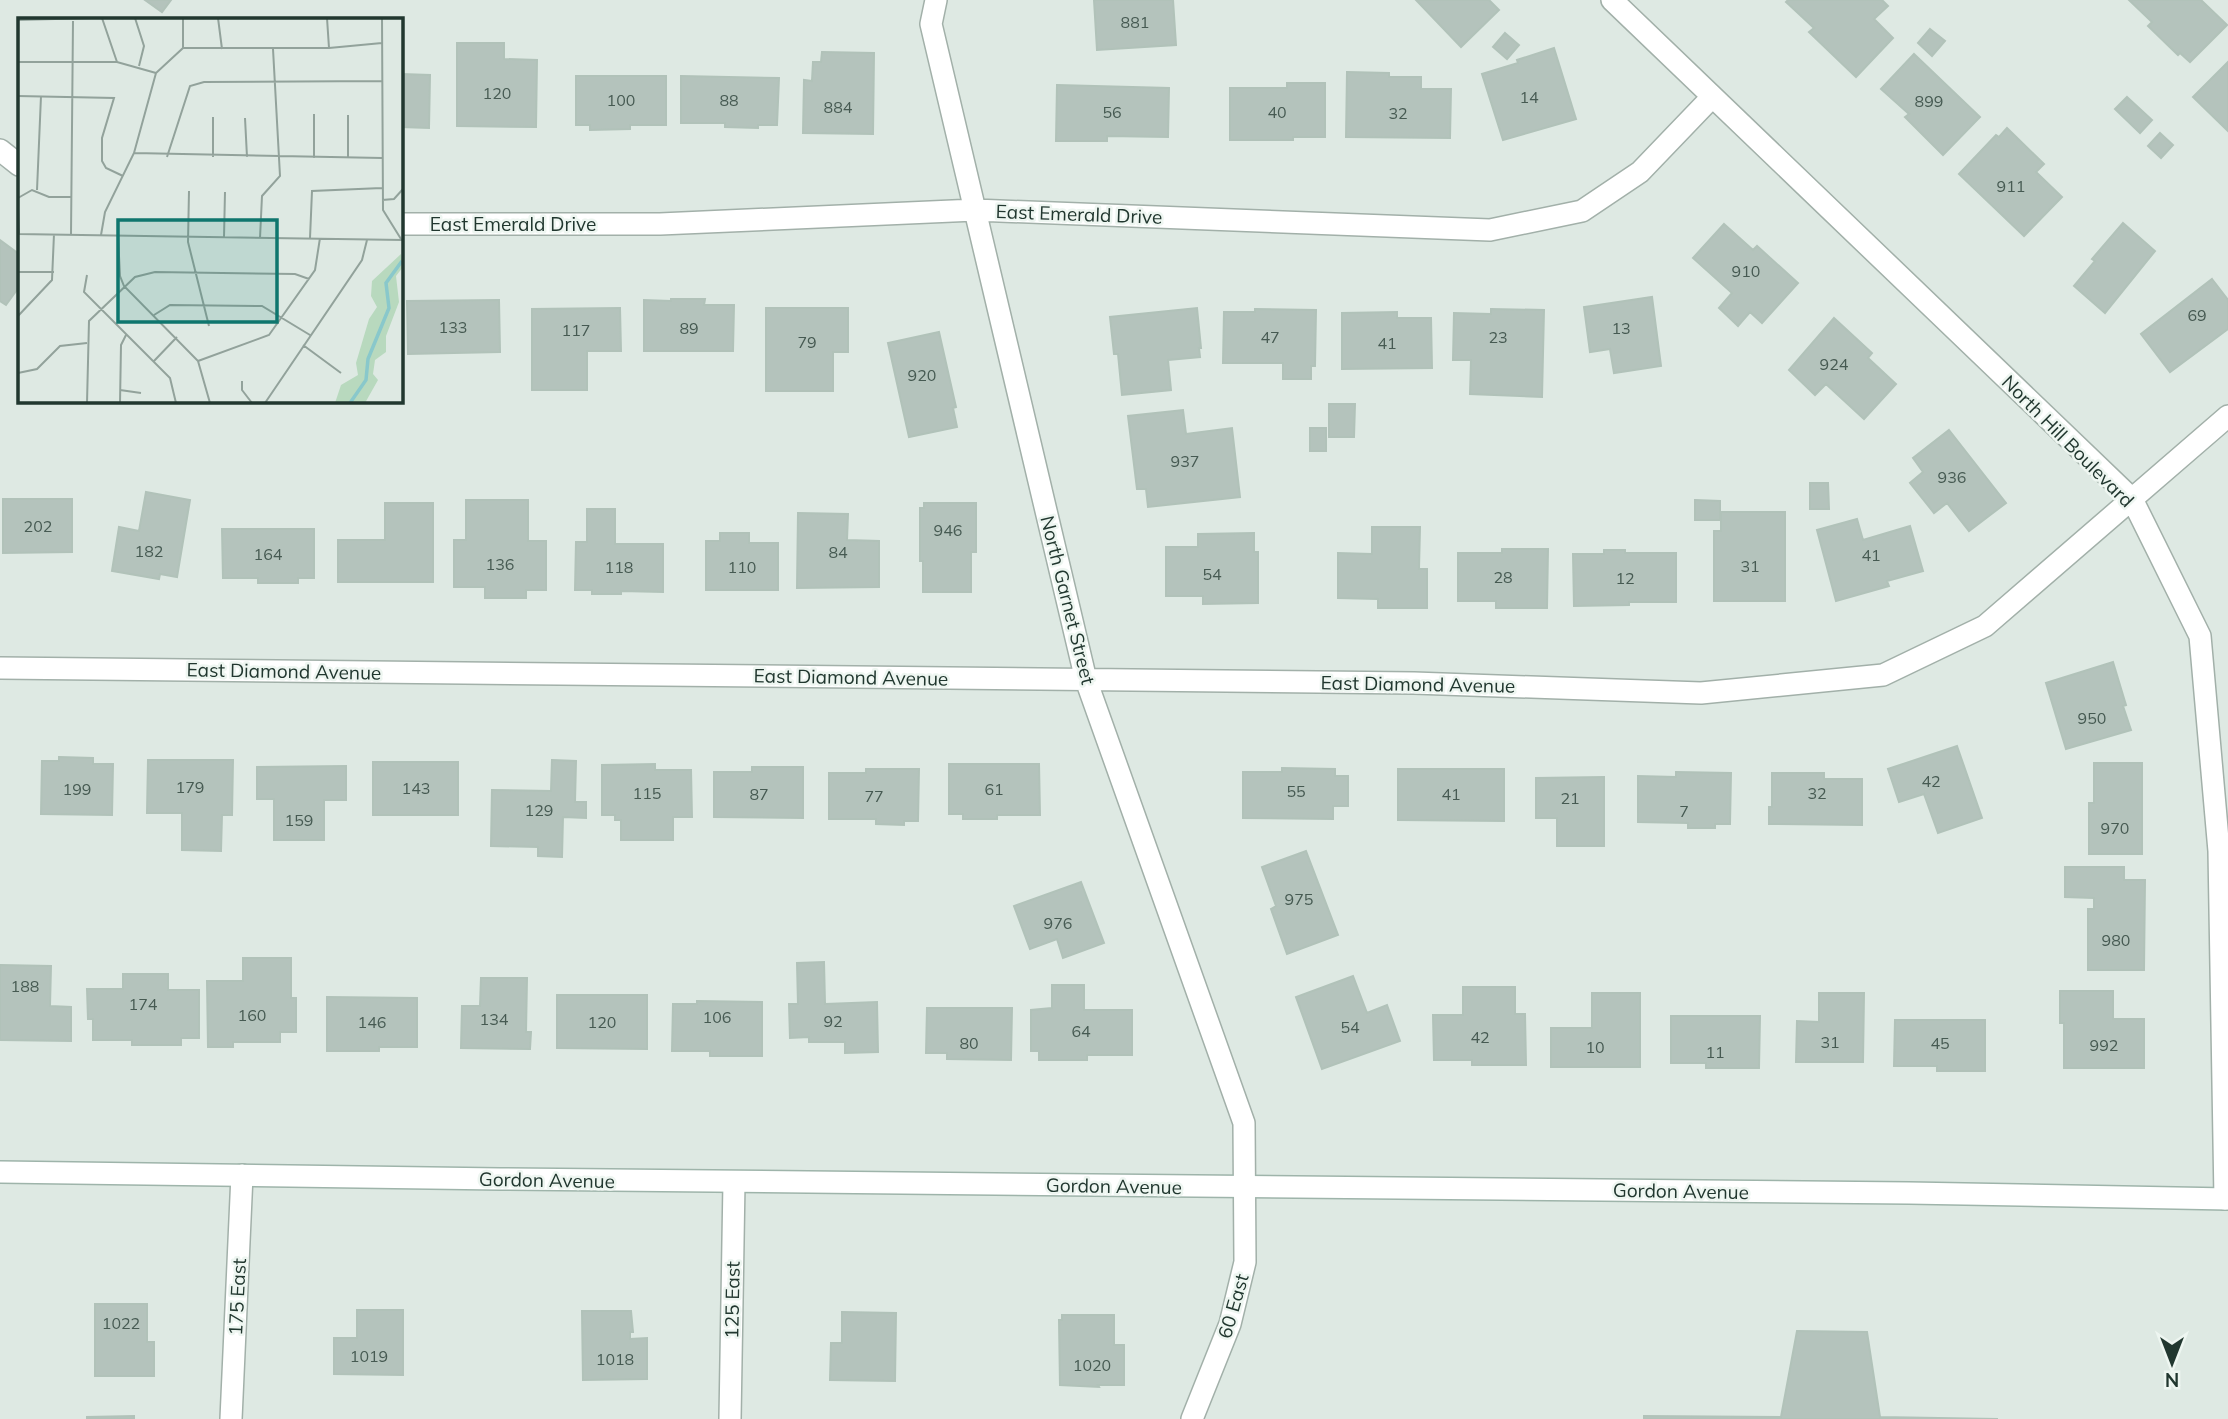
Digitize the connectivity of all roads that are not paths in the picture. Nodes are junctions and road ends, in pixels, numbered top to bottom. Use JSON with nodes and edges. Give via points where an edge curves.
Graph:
{"nodes":[{"id":1,"x":936,"y":0,"type":"edge"},
{"id":2,"x":1612,"y":0,"type":"edge"},
{"id":3,"x":1712,"y":97,"type":"junction"},
{"id":4,"x":0,"y":150,"type":"edge"},
{"id":5,"x":18,"y":163,"type":"edge"},
{"id":6,"x":975,"y":209,"type":"junction"},
{"id":7,"x":402,"y":223,"type":"edge"},
{"id":8,"x":2228,"y":416,"type":"edge"},
{"id":9,"x":2132,"y":499,"type":"junction"},
{"id":10,"x":0,"y":668,"type":"edge"},
{"id":11,"x":1086,"y":680,"type":"junction"},
{"id":12,"x":0,"y":1172,"type":"edge"},
{"id":13,"x":242,"y":1175,"type":"junction"},
{"id":14,"x":734,"y":1182,"type":"junction"},
{"id":15,"x":1246,"y":1187,"type":"junction"},
{"id":16,"x":2227,"y":1199,"type":"edge"},
{"id":17,"x":231,"y":1419,"type":"edge"},
{"id":18,"x":730,"y":1419,"type":"edge"},
{"id":19,"x":1192,"y":1419,"type":"edge"}],
"edges":[{"from":1,"to":6,"type":"street","name":"North Garnet Street","via":[[931,24]]},
{"from":2,"to":3,"type":"street","name":"North Hill Boulevard"},
{"from":3,"to":6,"type":"street","name":"East Emerald Drive","via":[[1640,172],[1582,211],[1490,230]]},
{"from":3,"to":9,"type":"street","name":"North Hill Boulevard"},
{"from":4,"to":5,"type":"street"},
{"from":6,"to":7,"type":"street","name":"East Emerald Drive","via":[[660,224]]},
{"from":6,"to":11,"type":"street","name":"North Garnet Street"},
{"from":8,"to":9,"type":"street","name":"East Diamond Avenue"},
{"from":9,"to":11,"type":"street","name":"East Diamond Avenue","via":[[1985,626],[1883,675],[1701,693],[1415,683]]},
{"from":9,"to":16,"type":"street","name":"North Hill Boulevard","via":[[2200,636],[2219,851]]},
{"from":10,"to":11,"type":"street","name":"East Diamond Avenue"},
{"from":11,"to":15,"type":"street","name":"North Garnet Street","via":[[1244,1123]]},
{"from":12,"to":13,"type":"street","name":"Gordon Avenue"},
{"from":13,"to":14,"type":"street","name":"Gordon Avenue"},
{"from":13,"to":17,"type":"street","name":"175 East"},
{"from":14,"to":15,"type":"street","name":"Gordon Avenue"},
{"from":14,"to":18,"type":"street","name":"125 East"},
{"from":15,"to":16,"type":"street","name":"Gordon Avenue"},
{"from":15,"to":19,"type":"street","name":"60 East","via":[[1245,1262],[1230,1324]]}]}
